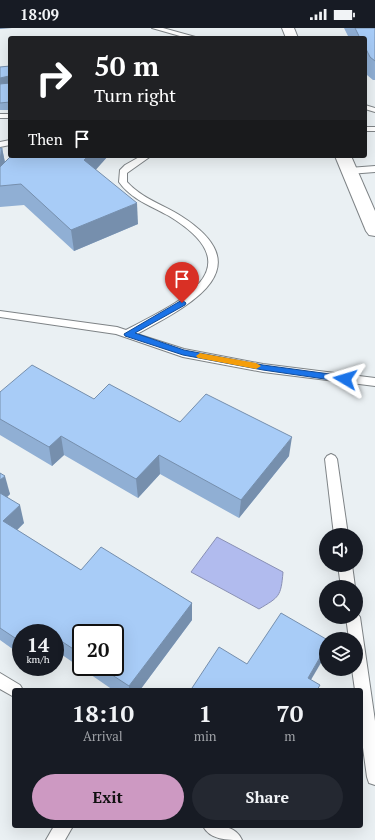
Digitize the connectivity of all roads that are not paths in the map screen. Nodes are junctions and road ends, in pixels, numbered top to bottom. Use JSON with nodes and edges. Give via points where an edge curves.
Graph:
{"nodes":[{"id":1,"x":155,"y":28,"type":"edge"},
{"id":2,"x":188,"y":36,"type":"edge"},
{"id":3,"x":143,"y":158,"type":"edge"},
{"id":4,"x":346,"y":163,"type":"edge"},
{"id":5,"x":375,"y":169,"type":"edge"},
{"id":6,"x":375,"y":231,"type":"edge"},
{"id":7,"x":0,"y":314,"type":"edge"},
{"id":8,"x":128,"y":334,"type":"junction"},
{"id":9,"x":375,"y":382,"type":"edge"},
{"id":10,"x":331,"y":459,"type":"dead end"},
{"id":11,"x":340,"y":528,"type":"edge"},
{"id":12,"x":361,"y":676,"type":"edge"},
{"id":13,"x":0,"y":680,"type":"edge"},
{"id":14,"x":12,"y":688,"type":"edge"},
{"id":15,"x":363,"y":688,"type":"edge"},
{"id":16,"x":363,"y":690,"type":"edge"},
{"id":17,"x":375,"y":777,"type":"edge"},
{"id":18,"x":63,"y":828,"type":"edge"},
{"id":19,"x":215,"y":828,"type":"edge"},
{"id":20,"x":55,"y":840,"type":"edge"},
{"id":21,"x":233,"y":840,"type":"edge"}],
"edges":[{"from":1,"to":2,"type":"lane"},
{"from":3,"to":8,"type":"lane","via":[[123,172],[123,182],[133,192],[189,225],[202,236],[213,253],[214,270],[193,296]]},
{"from":4,"to":5,"type":"lane"},
{"from":4,"to":6,"type":"main road"},
{"from":7,"to":8,"type":"lane"},
{"from":8,"to":9,"type":"lane","via":[[183,353],[263,368]]},
{"from":10,"to":11,"type":"lane"},
{"from":12,"to":15,"type":"lane"},
{"from":13,"to":14,"type":"lane"},
{"from":16,"to":17,"type":"lane"},
{"from":18,"to":20,"type":"lane"},
{"from":19,"to":21,"type":"lane"}]}
